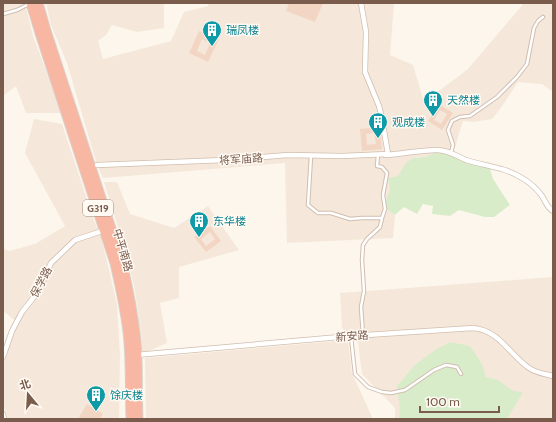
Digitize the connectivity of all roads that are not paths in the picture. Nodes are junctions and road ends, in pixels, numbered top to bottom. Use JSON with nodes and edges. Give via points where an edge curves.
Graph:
{"nodes":[{"id":1,"x":31,"y":3,"type":"edge"},
{"id":2,"x":38,"y":3,"type":"edge"},
{"id":3,"x":360,"y":3,"type":"edge"},
{"id":4,"x":3,"y":14,"type":"edge"},
{"id":5,"x":543,"y":17,"type":"dead end"},
{"id":6,"x":451,"y":153,"type":"junction"},
{"id":7,"x":386,"y":154,"type":"junction"},
{"id":8,"x":378,"y":155,"type":"junction"},
{"id":9,"x":311,"y":156,"type":"junction"},
{"id":10,"x":97,"y":165,"type":"dead end"},
{"id":11,"x":553,"y":211,"type":"edge"},
{"id":12,"x":382,"y":218,"type":"junction"},
{"id":13,"x":105,"y":230,"type":"junction"},
{"id":14,"x":363,"y":335,"type":"junction"},
{"id":15,"x":351,"y":336,"type":"junction"},
{"id":16,"x":136,"y":355,"type":"junction"},
{"id":17,"x":3,"y":357,"type":"edge"},
{"id":18,"x":460,"y":374,"type":"dead end"},
{"id":19,"x":553,"y":376,"type":"edge"},
{"id":20,"x":3,"y":414,"type":"edge"},
{"id":21,"x":4,"y":419,"type":"edge"},
{"id":22,"x":131,"y":419,"type":"edge"},
{"id":23,"x":138,"y":419,"type":"edge"}],
"edges":[{"from":1,"to":4,"type":"lane"},
{"from":1,"to":13,"type":"highway","name":"中平南路","number":"G319"},
{"from":2,"to":16,"type":"highway","number":"G319","via":[[122,262],[132,311]]},
{"from":3,"to":7,"type":"street","via":[[366,32],[365,72],[379,106]]},
{"from":5,"to":6,"type":"lane","via":[[534,28],[527,64],[517,77],[497,97],[470,116],[452,121],[448,130],[453,145]]},
{"from":6,"to":7,"type":"street","name":"将军庙路","via":[[439,150]]},
{"from":6,"to":11,"type":"street","name":"将军庙路","via":[[503,169],[522,178],[535,188]]},
{"from":7,"to":8,"type":"street","name":"将军庙路"},
{"from":8,"to":9,"type":"street","name":"将军庙路"},
{"from":8,"to":12,"type":"lane","via":[[377,166],[382,167],[387,173]]},
{"from":9,"to":10,"type":"street","name":"将军庙路"},
{"from":9,"to":12,"type":"lane","via":[[308,205],[318,212],[350,219]]},
{"from":12,"to":14,"type":"lane","via":[[380,227],[363,245]]},
{"from":13,"to":17,"type":"street","name":"保学路","via":[[75,240],[51,263],[38,292],[19,317]]},
{"from":13,"to":22,"type":"highway","name":"中平南路","number":"G319","via":[[115,263],[126,320],[130,355]]},
{"from":14,"to":15,"type":"street","name":"新安路"},
{"from":14,"to":19,"type":"street","name":"新安路","via":[[481,329],[504,344],[529,368]]},
{"from":15,"to":16,"type":"street","name":"新安路"},
{"from":15,"to":18,"type":"lane","via":[[355,374],[368,387],[382,392],[405,390],[446,365],[457,367]]},
{"from":16,"to":23,"type":"highway","number":"G319"},
{"from":20,"to":21,"type":"street"}]}
